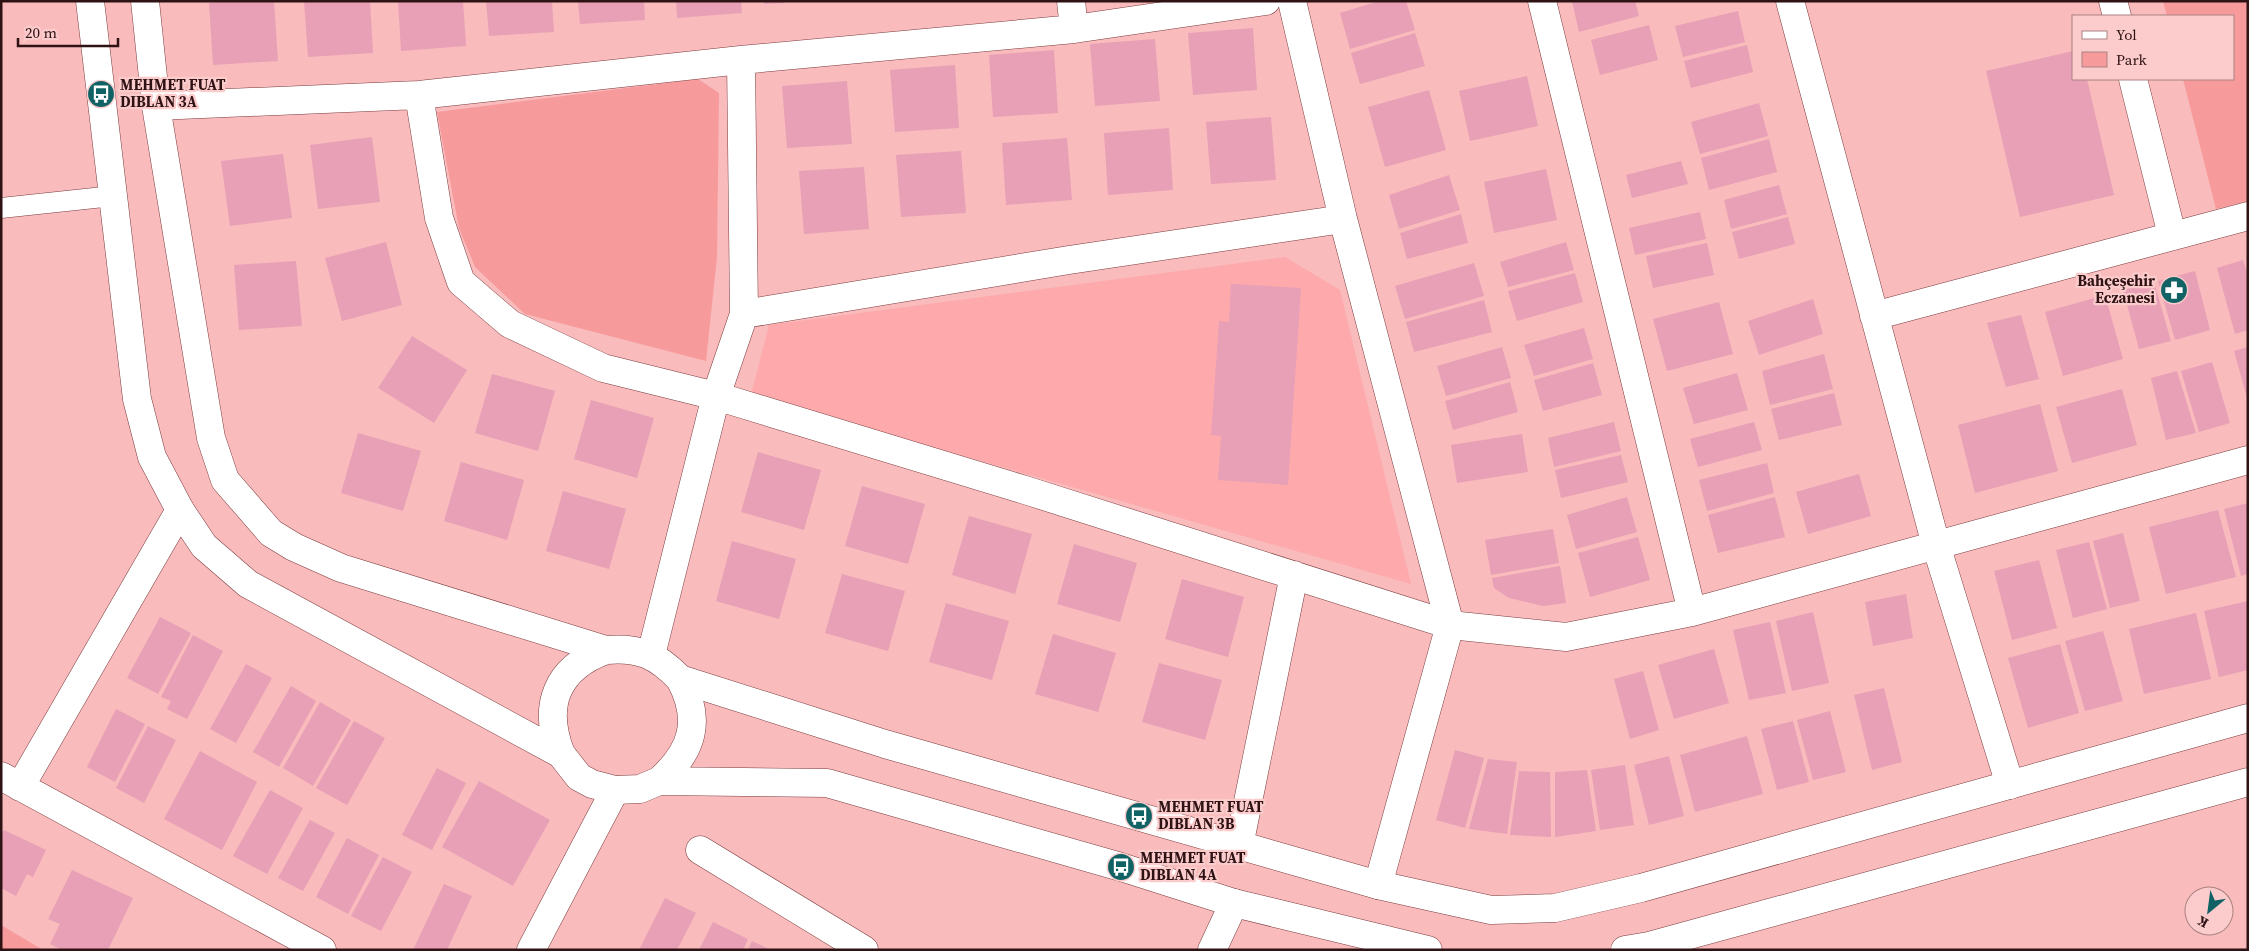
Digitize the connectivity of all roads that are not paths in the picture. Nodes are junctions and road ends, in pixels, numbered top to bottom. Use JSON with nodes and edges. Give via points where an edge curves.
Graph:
{"nodes":[{"id":1,"x":90,"y":1,"type":"edge"},
{"id":2,"x":145,"y":1,"type":"edge"},
{"id":3,"x":1071,"y":1,"type":"edge"},
{"id":4,"x":1266,"y":1,"type":"edge"},
{"id":5,"x":1292,"y":1,"type":"edge"},
{"id":6,"x":1542,"y":1,"type":"edge"},
{"id":7,"x":1790,"y":1,"type":"edge"},
{"id":8,"x":2113,"y":1,"type":"edge"},
{"id":9,"x":2117,"y":15,"type":"edge"},
{"id":10,"x":1074,"y":29,"type":"junction"},
{"id":11,"x":741,"y":60,"type":"junction"},
{"id":12,"x":2132,"y":80,"type":"edge"},
{"id":13,"x":419,"y":96,"type":"junction"},
{"id":14,"x":156,"y":106,"type":"junction"},
{"id":15,"x":113,"y":196,"type":"junction"},
{"id":16,"x":1,"y":208,"type":"edge"},
{"id":17,"x":2248,"y":216,"type":"edge"},
{"id":18,"x":1343,"y":220,"type":"junction"},
{"id":19,"x":2172,"y":235,"type":"junction"},
{"id":20,"x":744,"y":314,"type":"junction"},
{"id":21,"x":1874,"y":316,"type":"junction"},
{"id":22,"x":716,"y":396,"type":"junction"},
{"id":23,"x":2248,"y":460,"type":"edge"},
{"id":24,"x":180,"y":510,"type":"junction"},
{"id":25,"x":1936,"y":545,"type":"junction"},
{"id":26,"x":1294,"y":575,"type":"junction"},
{"id":27,"x":1692,"y":612,"type":"junction"},
{"id":28,"x":1450,"y":625,"type":"junction"},
{"id":29,"x":606,"y":650,"type":"junction"},
{"id":30,"x":651,"y":655,"type":"junction"},
{"id":31,"x":680,"y":678,"type":"junction"},
{"id":32,"x":2248,"y":718,"type":"edge"},
{"id":33,"x":560,"y":754,"type":"junction"},
{"id":34,"x":659,"y":781,"type":"junction"},
{"id":35,"x":11,"y":782,"type":"edge"},
{"id":36,"x":2248,"y":782,"type":"edge"},
{"id":37,"x":2010,"y":785,"type":"junction"},
{"id":38,"x":616,"y":790,"type":"junction"},
{"id":39,"x":1239,"y":846,"type":"junction"},
{"id":40,"x":700,"y":850,"type":"dead end"},
{"id":41,"x":1378,"y":885,"type":"junction"},
{"id":42,"x":1234,"y":903,"type":"junction"},
{"id":43,"x":1641,"y":948,"type":"edge"},
{"id":44,"x":322,"y":950,"type":"edge"},
{"id":45,"x":531,"y":950,"type":"edge"},
{"id":46,"x":864,"y":950,"type":"edge"},
{"id":47,"x":1212,"y":950,"type":"edge"},
{"id":48,"x":1428,"y":950,"type":"edge"}],
"edges":[{"from":1,"to":15,"type":"street"},
{"from":2,"to":14,"type":"street"},
{"from":3,"to":10,"type":"street"},
{"from":4,"to":10,"type":"street"},
{"from":5,"to":18,"type":"street"},
{"from":6,"to":27,"type":"street"},
{"from":7,"to":21,"type":"street"},
{"from":8,"to":9,"type":"street"},
{"from":10,"to":11,"type":"street"},
{"from":11,"to":13,"type":"street"},
{"from":11,"to":20,"type":"street"},
{"from":12,"to":19,"type":"street"},
{"from":13,"to":14,"type":"street"},
{"from":13,"to":22,"type":"street","via":[[440,218],[461,282],[510,324],[603,368]]},
{"from":14,"to":29,"type":"street","via":[[211,438],[225,480],[271,532],[302,551],[341,568]]},
{"from":15,"to":16,"type":"lane"},
{"from":15,"to":24,"type":"street","via":[[137,399],[152,457]]},
{"from":17,"to":19,"type":"street"},
{"from":18,"to":20,"type":"street","via":[[1069,260]]},
{"from":18,"to":28,"type":"street"},
{"from":19,"to":21,"type":"street"},
{"from":20,"to":22,"type":"street"},
{"from":21,"to":25,"type":"street"},
{"from":22,"to":26,"type":"street"},
{"from":22,"to":30,"type":"street"},
{"from":23,"to":25,"type":"street"},
{"from":24,"to":33,"type":"street","via":[[204,546],[248,584]]},
{"from":24,"to":35,"type":"street"},
{"from":25,"to":27,"type":"street"},
{"from":25,"to":37,"type":"street"},
{"from":26,"to":28,"type":"street"},
{"from":26,"to":39,"type":"street"},
{"from":27,"to":28,"type":"street","via":[[1566,637]]},
{"from":28,"to":41,"type":"street"},
{"from":29,"to":30,"type":"street","via":[[632,650]]},
{"from":29,"to":33,"type":"street","via":[[571,670],[561,683],[551,709],[554,738]]},
{"from":30,"to":31,"type":"street"},
{"from":31,"to":34,"type":"street","via":[[688,693],[692,732],[675,767]]},
{"from":31,"to":39,"type":"street","via":[[885,744]]},
{"from":32,"to":37,"type":"street"},
{"from":33,"to":38,"type":"street","via":[[578,777]]},
{"from":34,"to":38,"type":"street","via":[[640,789]]},
{"from":34,"to":42,"type":"street","via":[[827,782]]},
{"from":35,"to":44,"type":"street"},
{"from":36,"to":43,"type":"street"},
{"from":37,"to":41,"type":"street","via":[[1641,888],[1555,908],[1492,910]]},
{"from":38,"to":45,"type":"street"},
{"from":39,"to":41,"type":"street"},
{"from":40,"to":46,"type":"street"},
{"from":42,"to":47,"type":"street"},
{"from":42,"to":48,"type":"street"}]}
